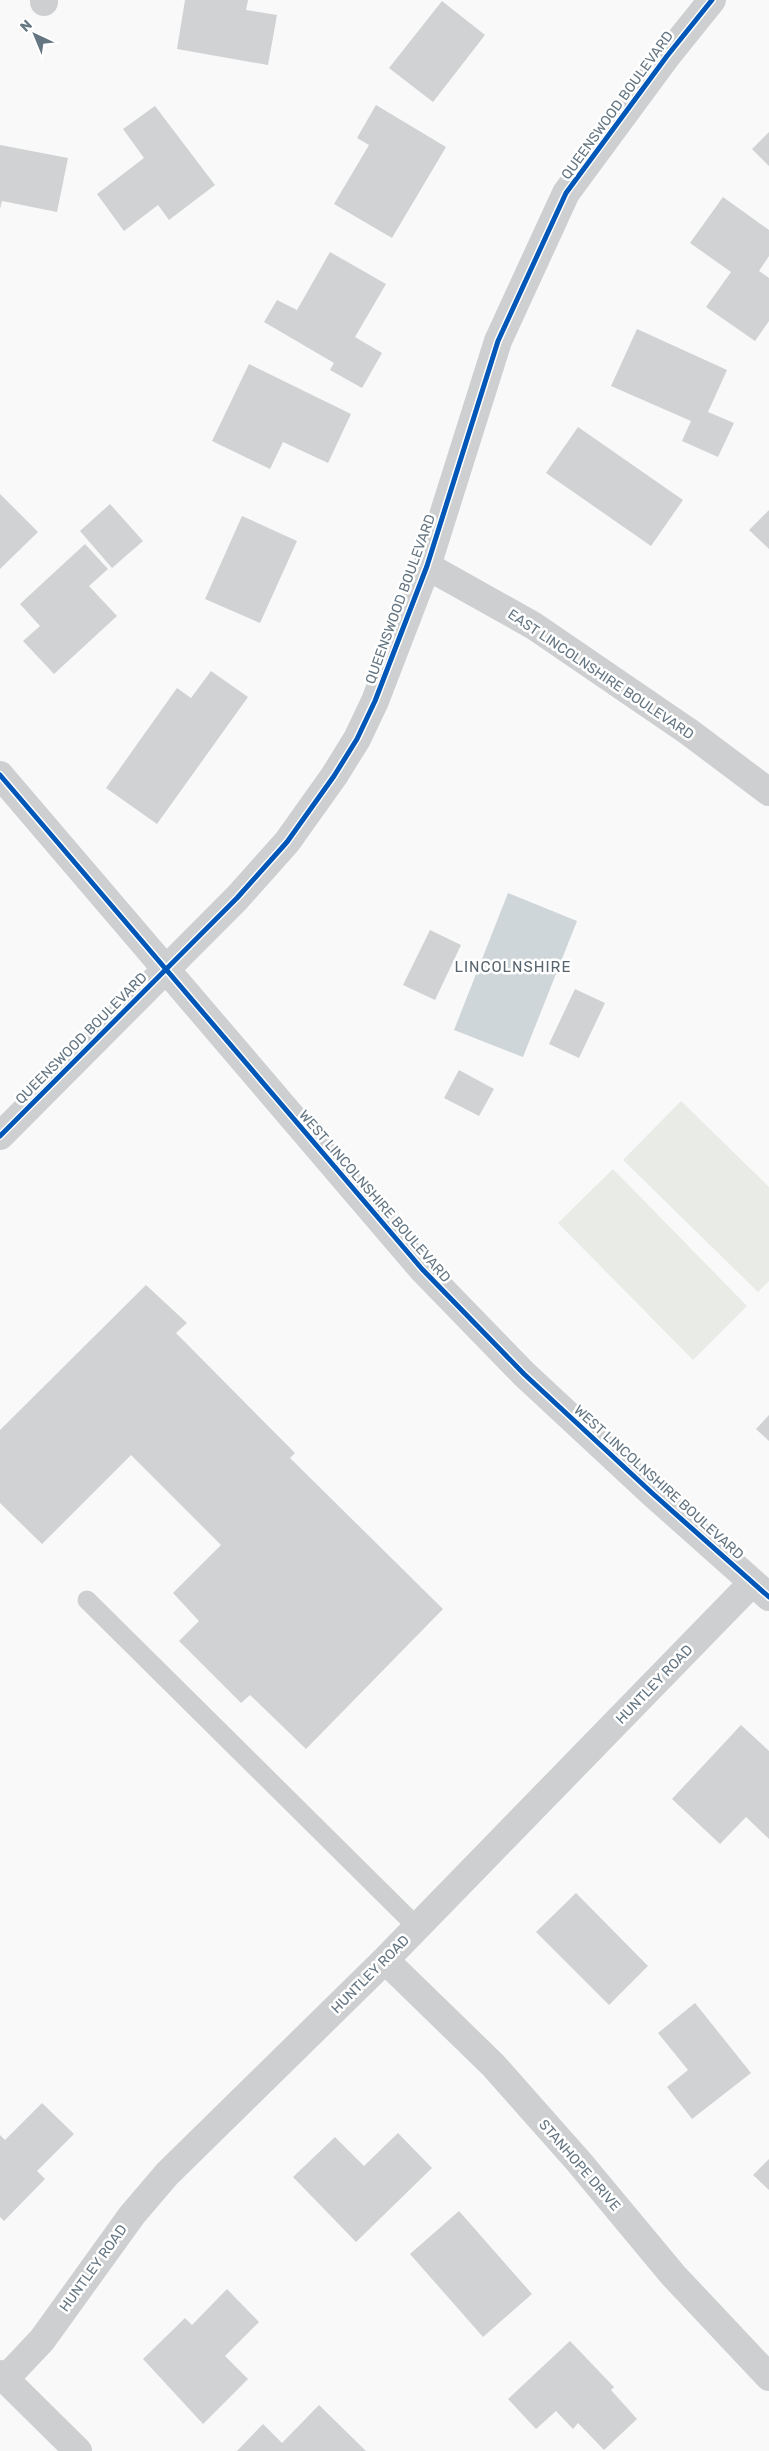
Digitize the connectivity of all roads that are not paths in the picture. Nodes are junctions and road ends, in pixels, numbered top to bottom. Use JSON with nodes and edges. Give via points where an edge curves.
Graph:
{"nodes":[{"id":1,"x":712,"y":0,"type":"edge"},
{"id":2,"x":427,"y":566,"type":"junction"},
{"id":3,"x":0,"y":775,"type":"edge"},
{"id":4,"x":769,"y":792,"type":"edge"},
{"id":5,"x":164,"y":970,"type":"junction"},
{"id":6,"x":0,"y":1136,"type":"edge"},
{"id":7,"x":761,"y":1590,"type":"edge"},
{"id":8,"x":87,"y":1600,"type":"dead end"},
{"id":9,"x":417,"y":1927,"type":"junction"},
{"id":10,"x":385,"y":1960,"type":"junction"},
{"id":11,"x":3,"y":2376,"type":"edge"},
{"id":12,"x":769,"y":2377,"type":"edge"},
{"id":13,"x":78,"y":2451,"type":"edge"}],
"edges":[{"from":1,"to":2,"type":"street","name":"QUEENSWOOD BOULEVARD","via":[[566,193],[498,341]]},
{"from":2,"to":4,"type":"street","name":"EAST LINCOLNSHIRE BOULEVARD","via":[[534,626]]},
{"from":2,"to":5,"type":"street","name":"QUEENSWOOD BOULEVARD","via":[[375,701],[334,776],[287,842],[237,898]]},
{"from":3,"to":5,"type":"street","name":"WEST LINCOLNSHIRE BOULEVARD"},
{"from":5,"to":6,"type":"street","name":"QUEENSWOOD BOULEVARD"},
{"from":5,"to":7,"type":"street","name":"WEST LINCOLNSHIRE BOULEVARD","via":[[422,1269],[524,1374]]},
{"from":7,"to":9,"type":"street","name":"HUNTLEY ROAD"},
{"from":8,"to":9,"type":"lane"},
{"from":9,"to":10,"type":"street","name":"HUNTLEY ROAD"},
{"from":10,"to":11,"type":"street","name":"HUNTLEY ROAD","via":[[167,2174],[132,2215],[42,2340]]},
{"from":10,"to":12,"type":"street","name":"STANHOPE DRIVE","via":[[493,2065],[673,2275]]},
{"from":11,"to":13,"type":"street"}]}
